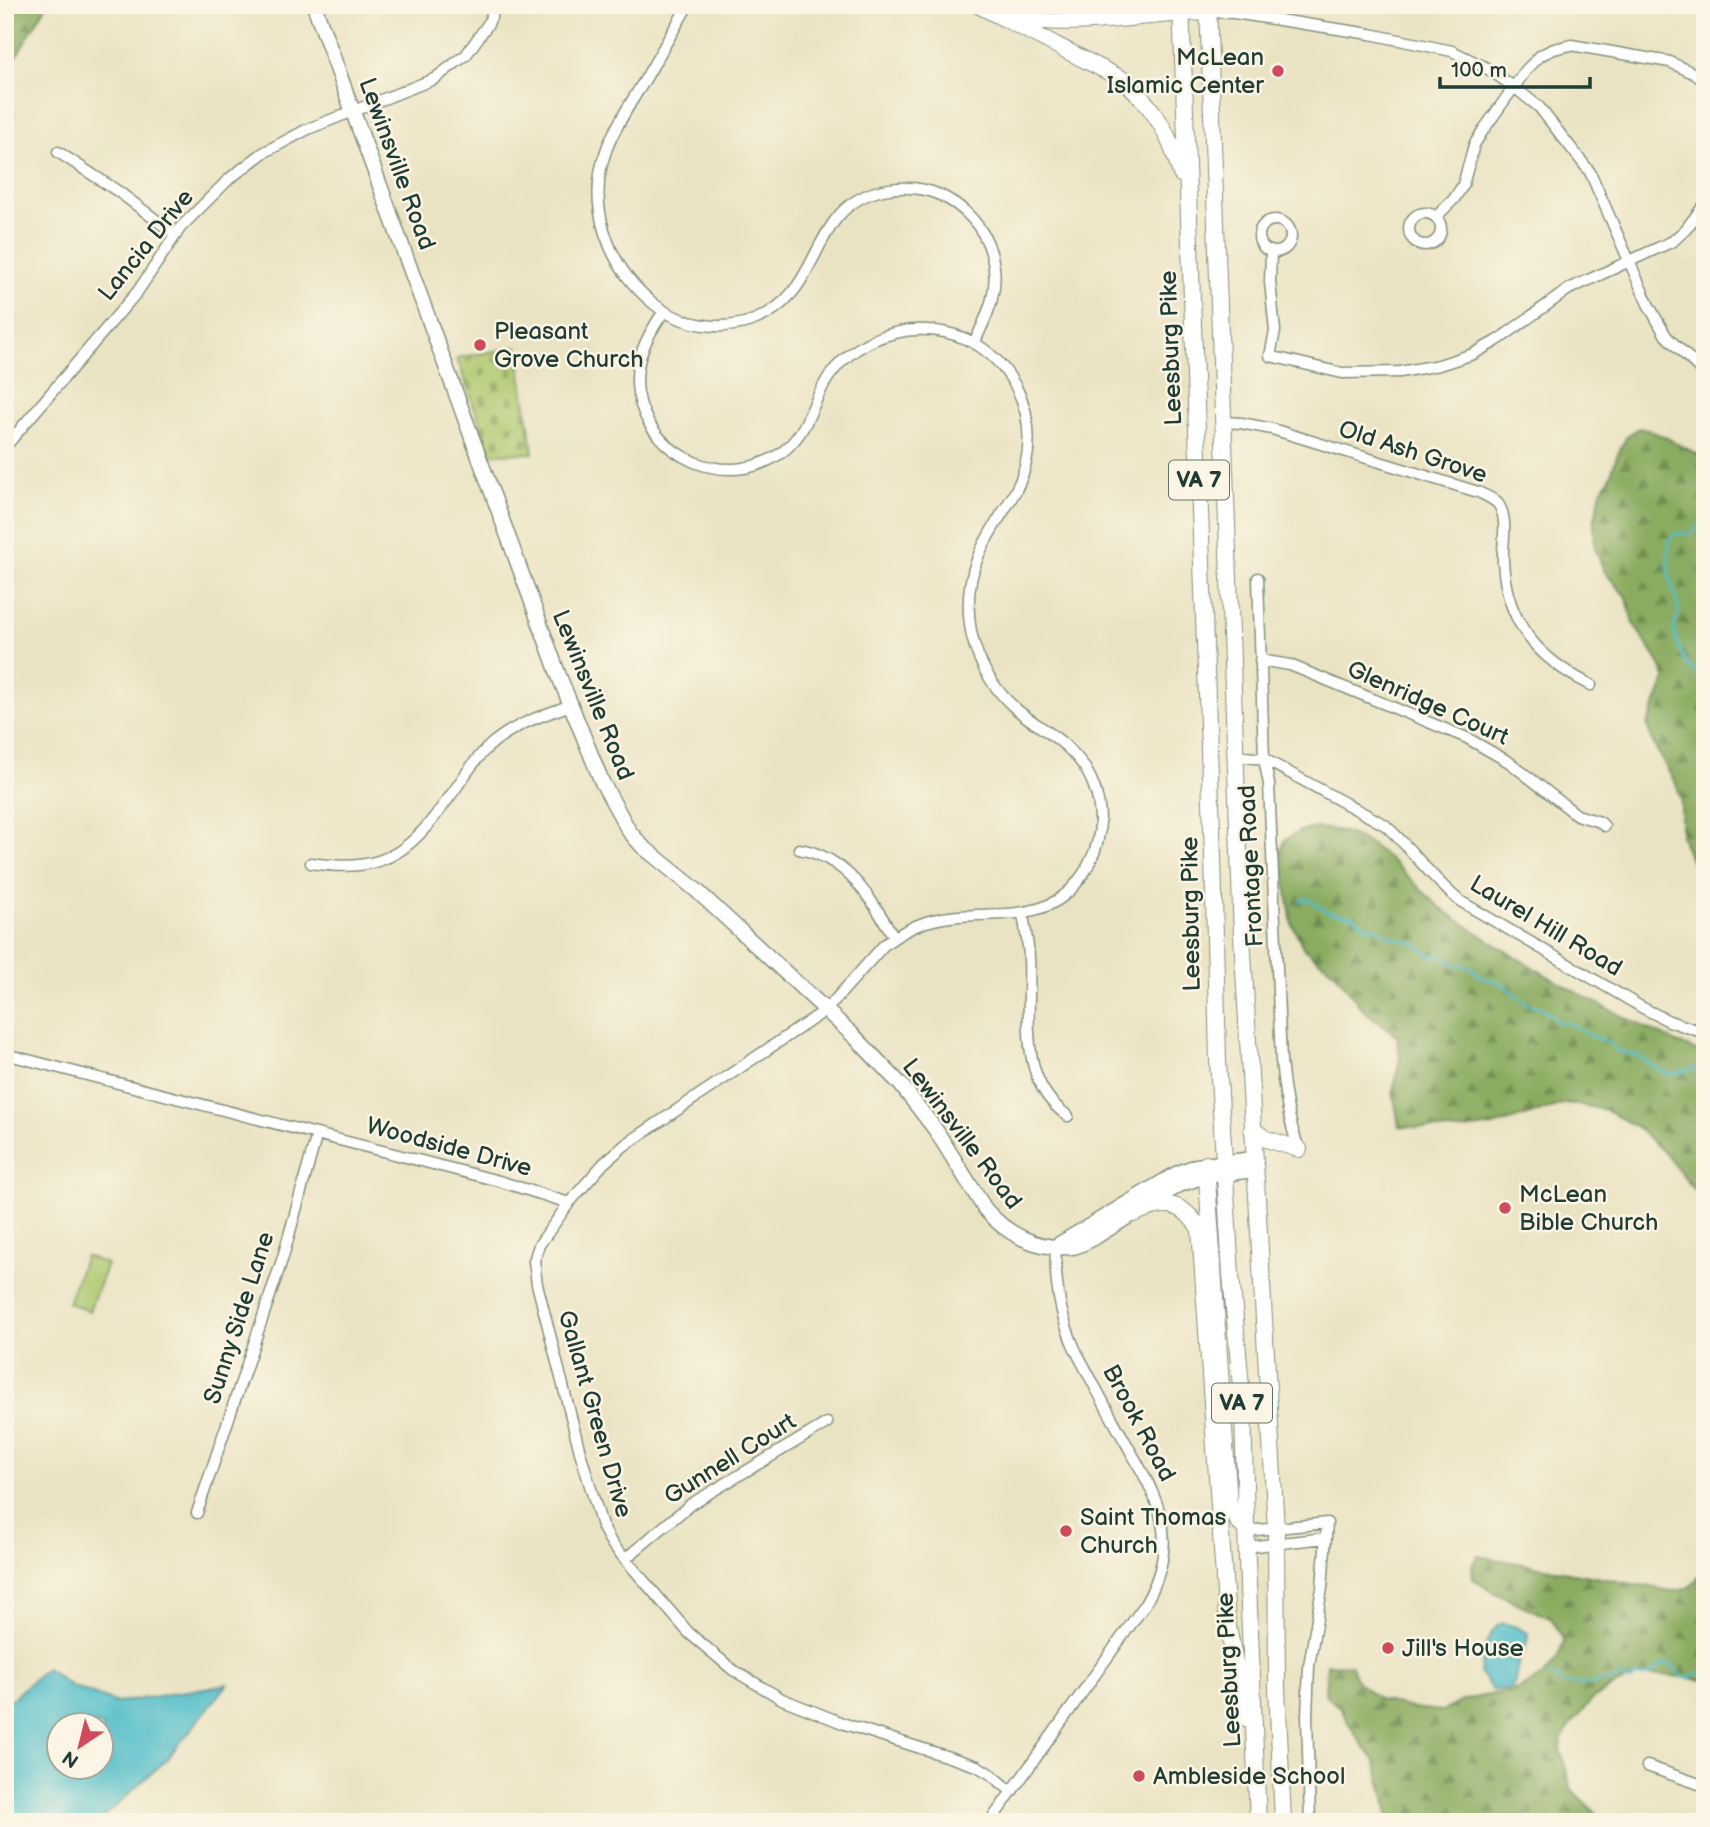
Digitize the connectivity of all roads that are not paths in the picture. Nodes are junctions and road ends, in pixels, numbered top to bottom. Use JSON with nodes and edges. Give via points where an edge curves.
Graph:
{"nodes":[{"id":1,"x":314,"y":5,"type":"edge"},
{"id":2,"x":496,"y":5,"type":"edge"},
{"id":3,"x":688,"y":5,"type":"edge"},
{"id":4,"x":984,"y":8,"type":"edge"},
{"id":5,"x":1181,"y":9,"type":"edge"},
{"id":6,"x":1209,"y":9,"type":"edge"},
{"id":7,"x":1705,"y":82,"type":"edge"},
{"id":8,"x":1514,"y":87,"type":"junction"},
{"id":9,"x":353,"y":111,"type":"junction"},
{"id":10,"x":58,"y":152,"type":"dead end"},
{"id":11,"x":1705,"y":204,"type":"edge"},
{"id":12,"x":1436,"y":217,"type":"dead end"},
{"id":13,"x":1189,"y":232,"type":"junction"},
{"id":14,"x":176,"y":235,"type":"junction"},
{"id":15,"x":1271,"y":251,"type":"dead end"},
{"id":16,"x":1629,"y":263,"type":"junction"},
{"id":17,"x":664,"y":311,"type":"junction"},
{"id":18,"x":974,"y":343,"type":"junction"},
{"id":19,"x":1705,"y":374,"type":"edge"},
{"id":20,"x":1223,"y":422,"type":"junction"},
{"id":21,"x":5,"y":447,"type":"edge"},
{"id":22,"x":1258,"y":578,"type":"dead end"},
{"id":23,"x":1261,"y":660,"type":"junction"},
{"id":24,"x":1591,"y":685,"type":"dead end"},
{"id":25,"x":571,"y":705,"type":"junction"},
{"id":26,"x":1235,"y":756,"type":"junction"},
{"id":27,"x":1265,"y":759,"type":"junction"},
{"id":28,"x":1604,"y":826,"type":"dead end"},
{"id":29,"x":799,"y":849,"type":"dead end"},
{"id":30,"x":311,"y":863,"type":"dead end"},
{"id":31,"x":1023,"y":914,"type":"junction"},
{"id":32,"x":894,"y":937,"type":"junction"},
{"id":33,"x":826,"y":1010,"type":"junction"},
{"id":34,"x":1705,"y":1033,"type":"edge"},
{"id":35,"x":5,"y":1055,"type":"edge"},
{"id":36,"x":1068,"y":1116,"type":"dead end"},
{"id":37,"x":1252,"y":1129,"type":"junction"},
{"id":38,"x":317,"y":1134,"type":"junction"},
{"id":39,"x":1299,"y":1149,"type":"joint"},
{"id":40,"x":1254,"y":1165,"type":"junction"},
{"id":41,"x":1225,"y":1168,"type":"junction"},
{"id":42,"x":1207,"y":1170,"type":"junction"},
{"id":43,"x":569,"y":1203,"type":"junction"},
{"id":44,"x":1133,"y":1213,"type":"junction"},
{"id":45,"x":1056,"y":1246,"type":"junction"},
{"id":46,"x":828,"y":1423,"type":"dead end"},
{"id":47,"x":197,"y":1513,"type":"dead end"},
{"id":48,"x":1276,"y":1537,"type":"junction"},
{"id":49,"x":1325,"y":1538,"type":"junction"},
{"id":50,"x":1247,"y":1539,"type":"junction"},
{"id":51,"x":625,"y":1559,"type":"junction"},
{"id":52,"x":1647,"y":1766,"type":"dead end"},
{"id":53,"x":1256,"y":1775,"type":"junction"},
{"id":54,"x":1705,"y":1786,"type":"edge"},
{"id":55,"x":1012,"y":1790,"type":"junction"},
{"id":56,"x":989,"y":1822,"type":"edge"},
{"id":57,"x":1258,"y":1822,"type":"edge"},
{"id":58,"x":1283,"y":1822,"type":"edge"},
{"id":59,"x":1310,"y":1822,"type":"edge"}],
"edges":[{"from":1,"to":9,"type":"main road","name":"Lewinsville Road"},
{"from":2,"to":9,"type":"street","name":"Lancia Drive","via":[[478,40],[451,68]]},
{"from":3,"to":17,"type":"street","via":[[613,133],[599,188],[601,218],[612,254],[631,283]]},
{"from":4,"to":5,"type":"highway","via":[[1053,22]]},
{"from":4,"to":13,"type":"highway","via":[[1112,72],[1140,94],[1173,147]]},
{"from":5,"to":6,"type":"highway"},
{"from":5,"to":13,"type":"highway","name":"Leesburg Pike","number":"VA 7"},
{"from":6,"to":8,"type":"street","via":[[1452,51]]},
{"from":6,"to":20,"type":"highway","name":"Leesburg Pike","number":"VA 7"},
{"from":7,"to":8,"type":"street","via":[[1670,62],[1571,45],[1541,55]]},
{"from":8,"to":12,"type":"street","via":[[1474,145],[1454,200]]},
{"from":8,"to":16,"type":"street","via":[[1539,107],[1590,172]]},
{"from":9,"to":14,"type":"street","name":"Lancia Drive","via":[[263,153],[195,211]]},
{"from":9,"to":25,"type":"main road","name":"Lewinsville Road"},
{"from":10,"to":14,"type":"street"},
{"from":11,"to":16,"type":"street","via":[[1673,241]]},
{"from":13,"to":41,"type":"highway","name":"Leesburg Pike","number":"VA 7"},
{"from":14,"to":21,"type":"street","name":"Lancia Drive","via":[[137,292]]},
{"from":15,"to":16,"type":"street","via":[[1275,331],[1270,356],[1342,373],[1400,372],[1473,354],[1569,289]]},
{"from":16,"to":19,"type":"street","via":[[1666,336]]},
{"from":17,"to":18,"type":"street","via":[[694,323],[723,326],[769,313],[804,280],[822,239],[840,214],[878,191],[906,188],[936,194],[963,209],[989,246],[995,290]]},
{"from":17,"to":18,"type":"street","via":[[648,335],[638,363],[642,410],[668,447],[708,468],[741,469],[781,453],[803,431],[818,394],[836,367],[877,338],[925,330]]},
{"from":18,"to":31,"type":"street","via":[[1002,366],[1016,387],[1029,444],[1019,484],[985,540],[972,575],[969,612],[975,646],[1000,692],[1080,760],[1093,783],[1100,811],[1097,845],[1084,872],[1063,895]]},
{"from":20,"to":24,"type":"street","name":"Old Ash Grove","via":[[1272,429],[1494,500],[1503,515],[1504,574],[1518,622],[1547,659]]},
{"from":20,"to":26,"type":"highway","name":"Leesburg Pike","number":"VA 7"},
{"from":22,"to":23,"type":"street","name":"Frontage Road"},
{"from":23,"to":27,"type":"street","name":"Frontage Road"},
{"from":23,"to":28,"type":"street","name":"Glenridge Court","via":[[1290,665],[1467,738],[1509,762],[1577,814]]},
{"from":25,"to":30,"type":"street","via":[[499,737],[404,849],[362,866]]},
{"from":25,"to":33,"type":"main road","name":"Lewinsville Road","via":[[602,782],[629,831]]},
{"from":26,"to":27,"type":"street","name":"Laurel Hill Road"},
{"from":26,"to":37,"type":"highway","name":"Leesburg Pike","number":"VA 7"},
{"from":27,"to":34,"type":"street","name":"Laurel Hill Road","via":[[1385,825],[1447,891],[1468,906],[1643,1009]]},
{"from":27,"to":39,"type":"street","name":"Frontage Road","via":[[1284,1097]]},
{"from":29,"to":32,"type":"street","via":[[823,856],[847,871]]},
{"from":31,"to":32,"type":"street","via":[[944,918]]},
{"from":31,"to":36,"type":"street","via":[[1032,1056],[1042,1091]]},
{"from":32,"to":33,"type":"street"},
{"from":33,"to":43,"type":"street","via":[[625,1145]]},
{"from":33,"to":45,"type":"main road","name":"Lewinsville Road","via":[[919,1107],[994,1219],[1022,1238]]},
{"from":35,"to":38,"type":"street","name":"Woodside Drive"},
{"from":37,"to":39,"type":"highway","via":[[1266,1139]]},
{"from":37,"to":40,"type":"highway","name":"Leesburg Pike","number":"VA 7"},
{"from":38,"to":43,"type":"street","name":"Woodside Drive"},
{"from":38,"to":47,"type":"street","name":"Sunny Side Lane","via":[[283,1256]]},
{"from":40,"to":41,"type":"main road","name":"Lewinsville Road"},
{"from":40,"to":48,"type":"highway","name":"Leesburg Pike","number":"VA 7"},
{"from":41,"to":42,"type":"main road","name":"Lewinsville Road"},
{"from":41,"to":50,"type":"highway","name":"Leesburg Pike","number":"VA 7","via":[[1243,1409]]},
{"from":42,"to":44,"type":"main road","name":"Lewinsville Road"},
{"from":42,"to":45,"type":"main road","name":"Lewinsville Road","via":[[1196,1166],[1157,1184]]},
{"from":42,"to":50,"type":"highway","via":[[1229,1503]]},
{"from":43,"to":51,"type":"street","name":"Gallant Green Drive","via":[[535,1252],[535,1273],[597,1514]]},
{"from":44,"to":45,"type":"main road","name":"Lewinsville Road","via":[[1076,1246]]},
{"from":44,"to":53,"type":"highway","via":[[1162,1204],[1177,1207],[1191,1215],[1200,1229],[1227,1622]]},
{"from":45,"to":55,"type":"street","name":"Brook Road","via":[[1055,1281],[1066,1326],[1156,1498],[1163,1558],[1144,1606]]},
{"from":46,"to":51,"type":"street","name":"Gunnell Court","via":[[691,1504]]},
{"from":48,"to":49,"type":"street"},
{"from":48,"to":49,"type":"street","via":[[1327,1523]]},
{"from":48,"to":50,"type":"street"},
{"from":48,"to":50,"type":"street"},
{"from":48,"to":58,"type":"highway","name":"Leesburg Pike"},
{"from":49,"to":59,"type":"street","via":[[1309,1667]]},
{"from":50,"to":53,"type":"highway","name":"Leesburg Pike","number":"VA 7"},
{"from":51,"to":55,"type":"street","name":"Gallant Green Drive","via":[[689,1633],[755,1685],[809,1711],[977,1766]]},
{"from":52,"to":54,"type":"street"},
{"from":53,"to":57,"type":"highway","name":"Leesburg Pike","number":"VA 7"},
{"from":55,"to":56,"type":"street","name":"Brook Road"}]}
